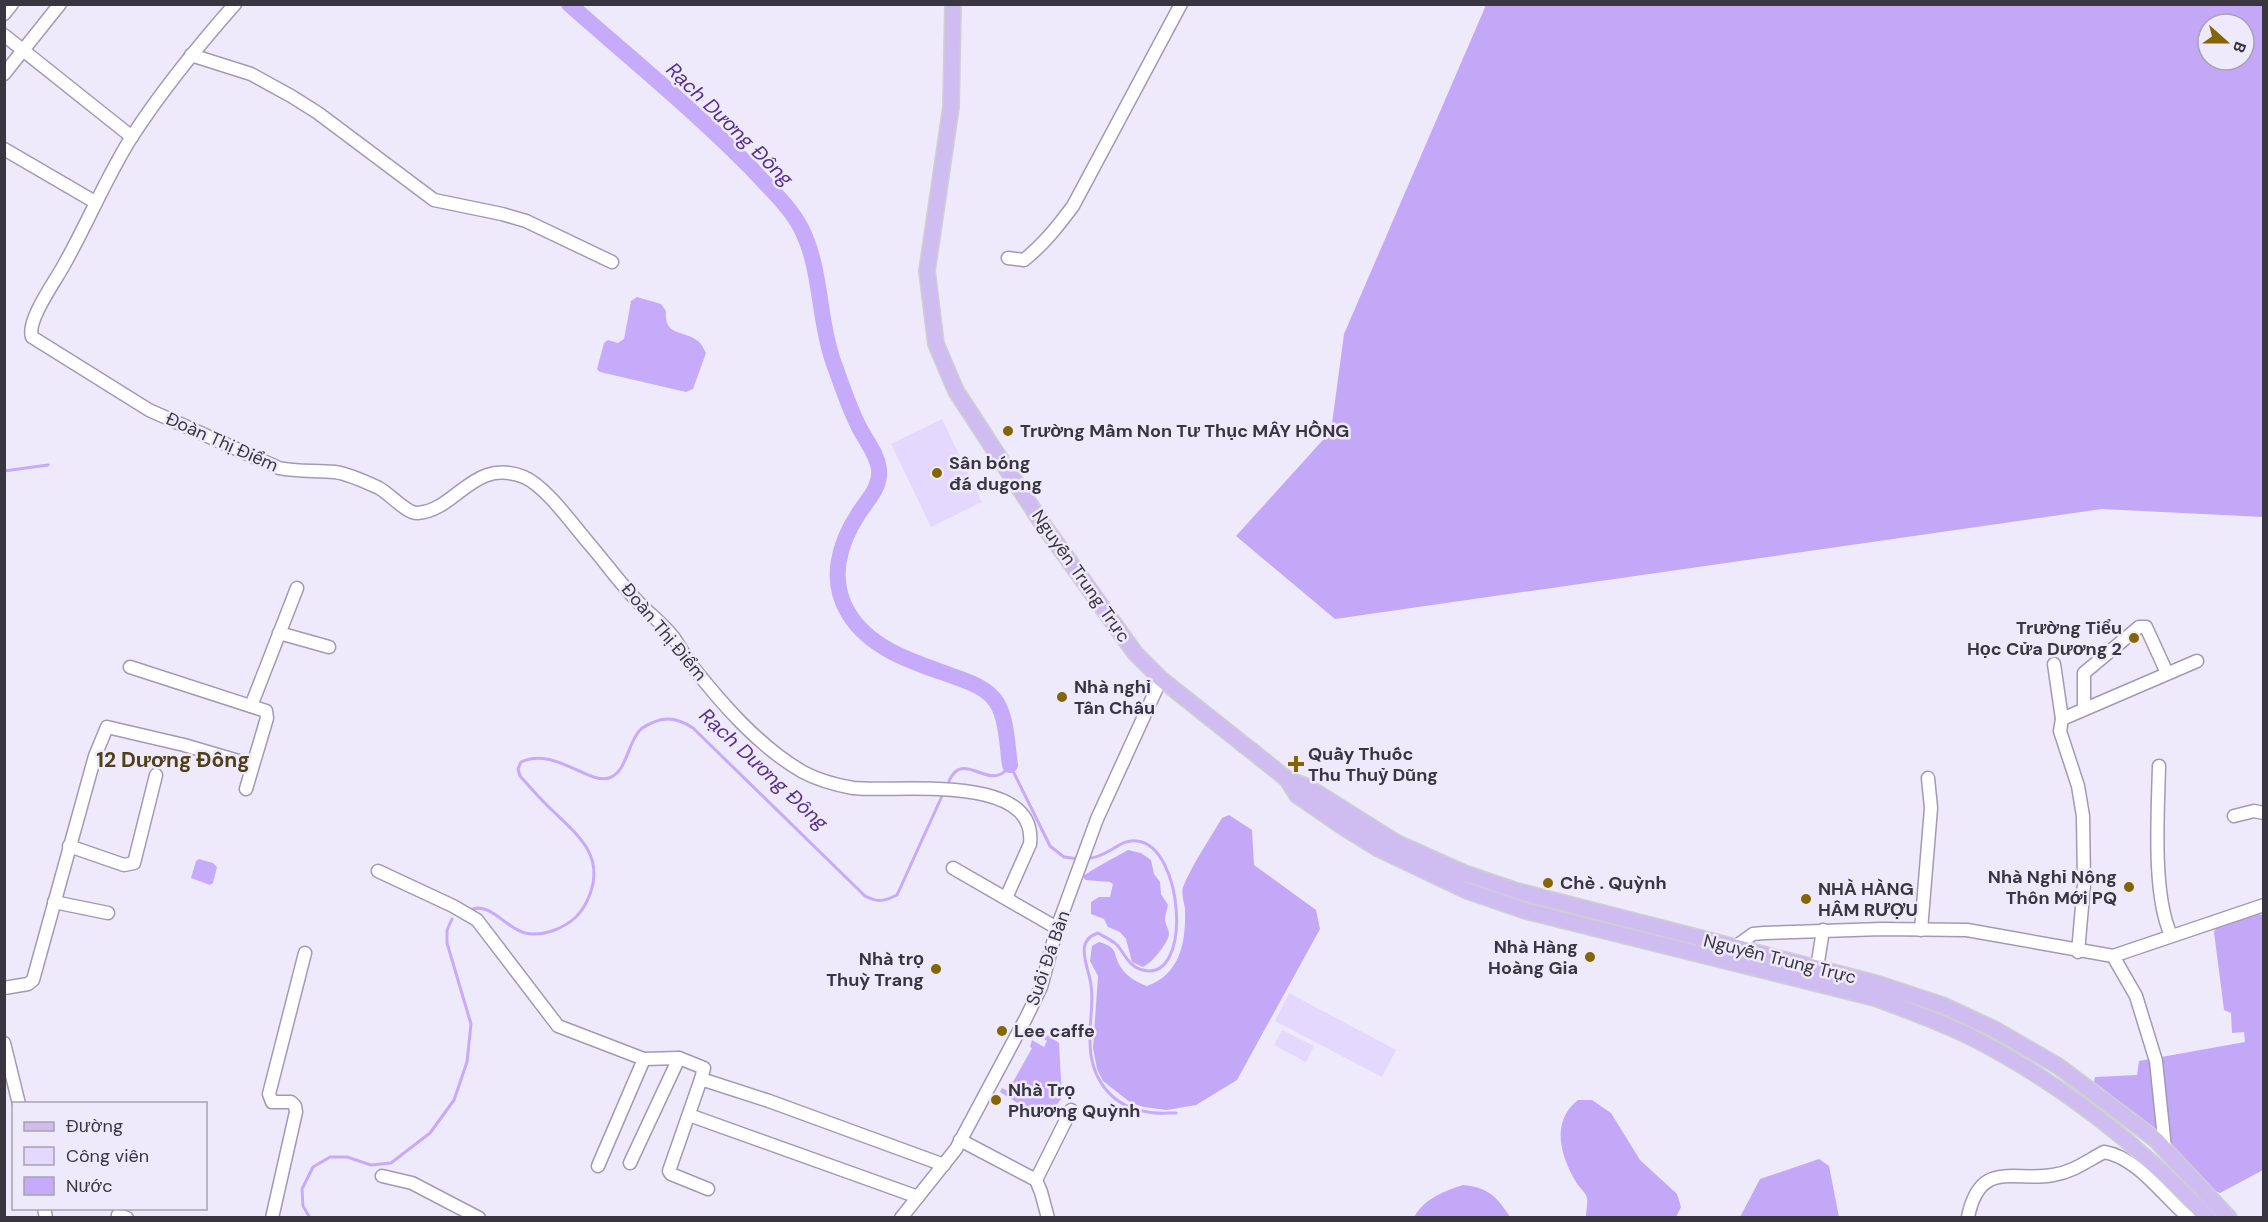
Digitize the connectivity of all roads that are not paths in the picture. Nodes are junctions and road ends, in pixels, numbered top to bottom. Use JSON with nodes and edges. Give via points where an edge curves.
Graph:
{"nodes":[{"id":1,"x":12,"y":4,"type":"edge"},
{"id":2,"x":60,"y":4,"type":"edge"},
{"id":3,"x":235,"y":4,"type":"edge"},
{"id":4,"x":953,"y":4,"type":"edge"},
{"id":5,"x":1181,"y":4,"type":"edge"},
{"id":6,"x":4,"y":14,"type":"edge"},
{"id":7,"x":4,"y":35,"type":"edge"},
{"id":8,"x":25,"y":51,"type":"junction"},
{"id":9,"x":191,"y":55,"type":"junction"},
{"id":10,"x":4,"y":74,"type":"edge"},
{"id":11,"x":132,"y":137,"type":"junction"},
{"id":12,"x":4,"y":149,"type":"edge"},
{"id":13,"x":95,"y":202,"type":"junction"},
{"id":14,"x":1008,"y":258,"type":"dead end"},
{"id":15,"x":612,"y":262,"type":"dead end"},
{"id":16,"x":297,"y":588,"type":"dead end"},
{"id":17,"x":279,"y":633,"type":"junction"},
{"id":18,"x":329,"y":647,"type":"dead end"},
{"id":19,"x":2197,"y":661,"type":"dead end"},
{"id":20,"x":2054,"y":664,"type":"dead end"},
{"id":21,"x":130,"y":667,"type":"dead end"},
{"id":22,"x":2167,"y":673,"type":"junction"},
{"id":23,"x":1161,"y":679,"type":"junction"},
{"id":24,"x":251,"y":706,"type":"junction"},
{"id":25,"x":2084,"y":709,"type":"junction"},
{"id":26,"x":2062,"y":719,"type":"junction"},
{"id":27,"x":252,"y":765,"type":"junction"},
{"id":28,"x":2159,"y":765,"type":"dead end"},
{"id":29,"x":156,"y":775,"type":"dead end"},
{"id":30,"x":1928,"y":778,"type":"dead end"},
{"id":31,"x":1287,"y":779,"type":"junction"},
{"id":32,"x":246,"y":789,"type":"dead end"},
{"id":33,"x":2264,"y":813,"type":"edge"},
{"id":34,"x":2234,"y":816,"type":"dead end"},
{"id":35,"x":69,"y":846,"type":"junction"},
{"id":36,"x":953,"y":868,"type":"dead end"},
{"id":37,"x":378,"y":871,"type":"dead end"},
{"id":38,"x":1005,"y":898,"type":"junction"},
{"id":39,"x":54,"y":902,"type":"junction"},
{"id":40,"x":2264,"y":905,"type":"edge"},
{"id":41,"x":108,"y":913,"type":"dead end"},
{"id":42,"x":1057,"y":928,"type":"junction"},
{"id":43,"x":1823,"y":930,"type":"junction"},
{"id":44,"x":1921,"y":930,"type":"junction"},
{"id":45,"x":2171,"y":935,"type":"junction"},
{"id":46,"x":1735,"y":947,"type":"junction"},
{"id":47,"x":2078,"y":952,"type":"junction"},
{"id":48,"x":305,"y":953,"type":"dead end"},
{"id":49,"x":2113,"y":956,"type":"junction"},
{"id":50,"x":1817,"y":976,"type":"junction"},
{"id":51,"x":4,"y":988,"type":"edge"},
{"id":52,"x":4,"y":1043,"type":"edge"},
{"id":53,"x":679,"y":1058,"type":"junction"},
{"id":54,"x":644,"y":1059,"type":"junction"},
{"id":55,"x":701,"y":1079,"type":"junction"},
{"id":56,"x":19,"y":1102,"type":"edge"},
{"id":57,"x":1071,"y":1110,"type":"dead end"},
{"id":58,"x":689,"y":1115,"type":"junction"},
{"id":59,"x":960,"y":1140,"type":"junction"},
{"id":60,"x":2165,"y":1148,"type":"junction"},
{"id":61,"x":630,"y":1163,"type":"dead end"},
{"id":62,"x":944,"y":1165,"type":"junction"},
{"id":63,"x":598,"y":1166,"type":"dead end"},
{"id":64,"x":382,"y":1176,"type":"dead end"},
{"id":65,"x":1036,"y":1180,"type":"junction"},
{"id":66,"x":708,"y":1189,"type":"dead end"},
{"id":67,"x":918,"y":1197,"type":"junction"},
{"id":68,"x":466,"y":1214,"type":"edge"},
{"id":69,"x":1968,"y":1217,"type":"edge"},
{"id":70,"x":272,"y":1218,"type":"edge"},
{"id":71,"x":479,"y":1218,"type":"edge"},
{"id":72,"x":901,"y":1218,"type":"edge"},
{"id":73,"x":1048,"y":1218,"type":"edge"},
{"id":74,"x":2189,"y":1218,"type":"edge"},
{"id":75,"x":2208,"y":1218,"type":"edge"},
{"id":76,"x":2229,"y":1218,"type":"edge"}],
"edges":[{"from":1,"to":6,"type":"street"},
{"from":2,"to":8,"type":"street"},
{"from":3,"to":9,"type":"street","name":"Đoàn Thị Điểm"},
{"from":4,"to":23,"type":"main road","name":"Nguyễn Trung Trực","via":[[951,107],[927,272],[936,344],[956,392],[1042,523],[1119,633]]},
{"from":5,"to":14,"type":"street","via":[[1073,206],[1036,251],[1024,260]]},
{"from":7,"to":8,"type":"street"},
{"from":8,"to":10,"type":"street"},
{"from":8,"to":11,"type":"street"},
{"from":9,"to":11,"type":"street","name":"Đoàn Thị Điểm"},
{"from":9,"to":15,"type":"street","via":[[251,74],[318,112],[434,200],[526,221]]},
{"from":11,"to":13,"type":"street","name":"Đoàn Thị Điểm"},
{"from":12,"to":13,"type":"street"},
{"from":13,"to":38,"type":"street","name":"Đoàn Thị Điểm","via":[[32,325],[31,333],[37,340],[131,399],[181,425],[279,468],[339,472],[393,496],[412,513],[434,508],[483,476],[522,476],[543,490],[662,625],[701,677],[756,735],[803,772],[861,788],[960,790],[990,796],[1019,812],[1028,822],[1030,844]]},
{"from":16,"to":17,"type":"street"},
{"from":17,"to":18,"type":"street"},
{"from":17,"to":24,"type":"street"},
{"from":19,"to":22,"type":"street"},
{"from":20,"to":26,"type":"street"},
{"from":21,"to":24,"type":"street"},
{"from":22,"to":25,"type":"street"},
{"from":22,"to":25,"type":"street","via":[[2146,627],[2139,627],[2084,673]]},
{"from":23,"to":31,"type":"main road","name":"Nguyễn Trung Trực"},
{"from":23,"to":42,"type":"street","name":"Suối Đá Bàn","via":[[1097,819]]},
{"from":24,"to":27,"type":"street","via":[[268,715]]},
{"from":25,"to":26,"type":"street"},
{"from":26,"to":47,"type":"street","via":[[2060,731],[2078,786],[2083,816],[2083,903]]},
{"from":27,"to":32,"type":"street"},
{"from":27,"to":35,"type":"street","via":[[107,727]]},
{"from":28,"to":45,"type":"street","via":[[2159,867],[2164,917]]},
{"from":29,"to":35,"type":"street","via":[[134,863],[124,864]]},
{"from":30,"to":44,"type":"street","via":[[1931,808]]},
{"from":31,"to":46,"type":"main road","name":"Nguyễn Trung Trực","via":[[1308,787],[1397,843],[1464,873],[1518,891]]},
{"from":31,"to":50,"type":"main road","name":"Nguyễn Trung Trực","via":[[1297,795],[1345,828],[1466,890],[1526,910]]},
{"from":33,"to":34,"type":"street"},
{"from":35,"to":39,"type":"street"},
{"from":36,"to":38,"type":"street"},
{"from":37,"to":54,"type":"street","via":[[477,920],[558,1026]]},
{"from":38,"to":42,"type":"street"},
{"from":39,"to":41,"type":"street"},
{"from":39,"to":51,"type":"street","via":[[33,980]]},
{"from":40,"to":45,"type":"street"},
{"from":42,"to":59,"type":"street","name":"Suối Đá Bàn","via":[[1041,987]]},
{"from":43,"to":44,"type":"street"},
{"from":43,"to":46,"type":"street","via":[[1753,934]]},
{"from":43,"to":50,"type":"street"},
{"from":44,"to":47,"type":"street","via":[[1967,930]]},
{"from":45,"to":49,"type":"street"},
{"from":46,"to":50,"type":"main road","name":"Nguyễn Trung Trực"},
{"from":47,"to":49,"type":"street"},
{"from":48,"to":70,"type":"street","via":[[269,1094],[272,1102],[291,1102],[296,1112]]},
{"from":49,"to":60,"type":"street","via":[[2136,996],[2156,1061]]},
{"from":50,"to":60,"type":"main road","name":"Nguyễn Trung Trực","via":[[1875,983],[1942,1005],[1994,1029],[2058,1066]]},
{"from":50,"to":75,"type":"main road","name":"Nguyễn Trung Trực","via":[[1920,1014],[2019,1064],[2089,1111],[2174,1181]]},
{"from":52,"to":56,"type":"street"},
{"from":53,"to":54,"type":"street"},
{"from":53,"to":55,"type":"street","via":[[704,1068]]},
{"from":53,"to":61,"type":"street"},
{"from":54,"to":63,"type":"street"},
{"from":55,"to":58,"type":"street"},
{"from":55,"to":62,"type":"street"},
{"from":57,"to":65,"type":"street"},
{"from":58,"to":66,"type":"street","via":[[669,1171]]},
{"from":58,"to":67,"type":"street"},
{"from":59,"to":62,"type":"street","name":"Suối Đá Bàn"},
{"from":59,"to":65,"type":"street"},
{"from":60,"to":76,"type":"main road","name":"Nguyễn Trung Trực"},
{"from":62,"to":67,"type":"street","name":"Suối Đá Bàn"},
{"from":64,"to":68,"type":"street","via":[[412,1183]]},
{"from":65,"to":73,"type":"street"},
{"from":67,"to":72,"type":"street","name":"Suối Đá Bàn"},
{"from":68,"to":71,"type":"street"},
{"from":69,"to":74,"type":"street","via":[[1978,1190],[1996,1176],[2052,1176],[2074,1170],[2104,1152],[2131,1162]]}]}
